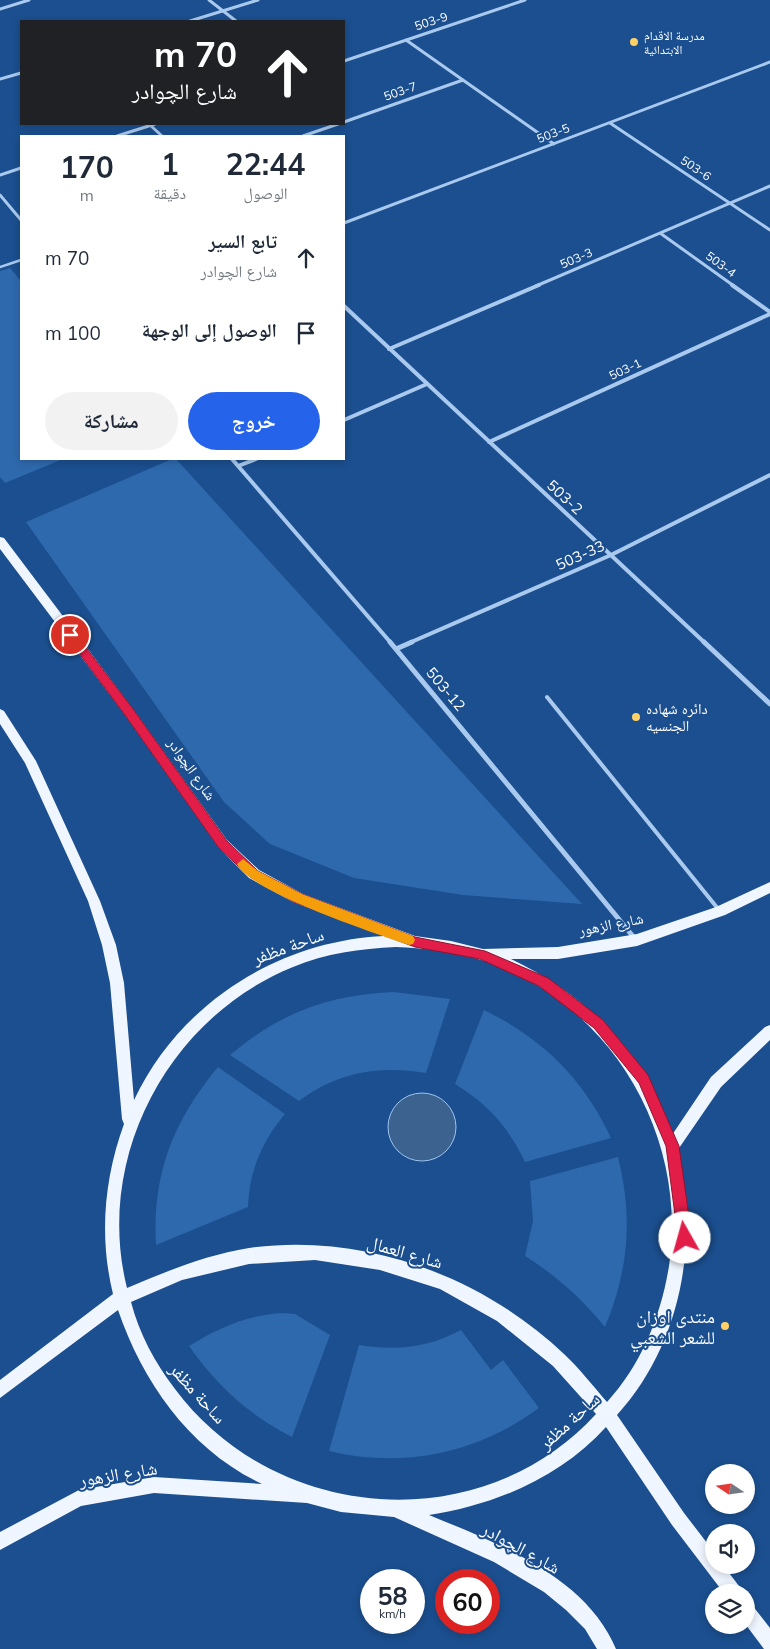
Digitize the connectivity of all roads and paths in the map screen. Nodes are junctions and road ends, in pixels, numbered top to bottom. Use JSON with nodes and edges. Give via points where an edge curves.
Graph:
{"nodes":[{"id":1,"x":29,"y":0,"type":"edge"},
{"id":2,"x":209,"y":0,"type":"edge"},
{"id":3,"x":258,"y":0,"type":"edge"},
{"id":4,"x":525,"y":0,"type":"edge"},
{"id":5,"x":0,"y":9,"type":"edge"},
{"id":6,"x":223,"y":11,"type":"junction"},
{"id":7,"x":193,"y":20,"type":"edge"},
{"id":8,"x":235,"y":20,"type":"edge"},
{"id":9,"x":406,"y":40,"type":"junction"},
{"id":10,"x":345,"y":61,"type":"edge"},
{"id":11,"x":770,"y":62,"type":"edge"},
{"id":12,"x":20,"y":73,"type":"edge"},
{"id":13,"x":0,"y":80,"type":"edge"},
{"id":14,"x":463,"y":80,"type":"junction"},
{"id":15,"x":345,"y":122,"type":"edge"},
{"id":16,"x":610,"y":123,"type":"junction"},
{"id":17,"x":150,"y":125,"type":"joint"},
{"id":18,"x":335,"y":125,"type":"edge"},
{"id":19,"x":120,"y":135,"type":"edge"},
{"id":20,"x":161,"y":135,"type":"edge"},
{"id":21,"x":306,"y":135,"type":"edge"},
{"id":22,"x":554,"y":144,"type":"junction"},
{"id":23,"x":20,"y":168,"type":"edge"},
{"id":24,"x":0,"y":176,"type":"edge"},
{"id":25,"x":770,"y":186,"type":"edge"},
{"id":26,"x":0,"y":196,"type":"edge"},
{"id":27,"x":730,"y":203,"type":"junction"},
{"id":28,"x":20,"y":219,"type":"edge"},
{"id":29,"x":345,"y":224,"type":"edge"},
{"id":30,"x":770,"y":230,"type":"edge"},
{"id":31,"x":660,"y":233,"type":"junction"},
{"id":32,"x":20,"y":260,"type":"edge"},
{"id":33,"x":0,"y":267,"type":"edge"},
{"id":34,"x":345,"y":307,"type":"edge"},
{"id":35,"x":770,"y":313,"type":"edge"},
{"id":36,"x":390,"y":349,"type":"junction"},
{"id":37,"x":426,"y":384,"type":"junction"},
{"id":38,"x":345,"y":420,"type":"edge"},
{"id":39,"x":489,"y":442,"type":"junction"},
{"id":40,"x":233,"y":460,"type":"edge"},
{"id":41,"x":253,"y":460,"type":"edge"},
{"id":42,"x":238,"y":466,"type":"junction"},
{"id":43,"x":770,"y":475,"type":"edge"},
{"id":44,"x":0,"y":542,"type":"edge"},
{"id":45,"x":611,"y":555,"type":"junction"},
{"id":46,"x":396,"y":649,"type":"junction"},
{"id":47,"x":547,"y":697,"type":"dead end"},
{"id":48,"x":770,"y":704,"type":"edge"},
{"id":49,"x":0,"y":714,"type":"edge"},
{"id":50,"x":770,"y":887,"type":"edge"},
{"id":51,"x":720,"y":912,"type":"junction"},
{"id":52,"x":636,"y":940,"type":"junction"},
{"id":53,"x":415,"y":942,"type":"junction"},
{"id":54,"x":481,"y":954,"type":"junction"},
{"id":55,"x":770,"y":1031,"type":"edge"},
{"id":56,"x":129,"y":1120,"type":"junction"},
{"id":57,"x":673,"y":1146,"type":"junction"},
{"id":58,"x":119,"y":1299,"type":"junction"},
{"id":59,"x":0,"y":1390,"type":"edge"},
{"id":60,"x":609,"y":1417,"type":"junction"},
{"id":61,"x":312,"y":1496,"type":"junction"},
{"id":62,"x":394,"y":1509,"type":"junction"},
{"id":63,"x":0,"y":1541,"type":"edge"},
{"id":64,"x":727,"y":1584,"type":"edge"},
{"id":65,"x":755,"y":1623,"type":"edge"},
{"id":66,"x":770,"y":1643,"type":"edge"},
{"id":67,"x":607,"y":1649,"type":"edge"}],
"edges":[{"from":1,"to":5,"type":"street"},
{"from":2,"to":6,"type":"street"},
{"from":3,"to":6,"type":"street"},
{"from":4,"to":9,"type":"street","name":"503-9"},
{"from":6,"to":7,"type":"street"},
{"from":6,"to":8,"type":"street"},
{"from":9,"to":10,"type":"street","name":"503-9"},
{"from":9,"to":14,"type":"street"},
{"from":11,"to":16,"type":"street","name":"503-5"},
{"from":12,"to":13,"type":"street"},
{"from":14,"to":15,"type":"street","name":"503-7"},
{"from":14,"to":22,"type":"street"},
{"from":16,"to":22,"type":"street","name":"503-5"},
{"from":16,"to":27,"type":"street","name":"503-6"},
{"from":17,"to":19,"type":"street"},
{"from":17,"to":20,"type":"street"},
{"from":18,"to":21,"type":"street"},
{"from":22,"to":29,"type":"street","name":"503-5"},
{"from":23,"to":24,"type":"street"},
{"from":25,"to":27,"type":"street","name":"503-3"},
{"from":26,"to":28,"type":"street"},
{"from":27,"to":30,"type":"street","name":"503-6"},
{"from":27,"to":31,"type":"street","name":"503-3"},
{"from":31,"to":35,"type":"street","name":"503-4"},
{"from":31,"to":36,"type":"street","name":"503-3"},
{"from":32,"to":33,"type":"lane"},
{"from":34,"to":36,"type":"street","name":"503-2"},
{"from":35,"to":39,"type":"street","name":"503-1"},
{"from":36,"to":37,"type":"street","name":"503-2"},
{"from":37,"to":38,"type":"street"},
{"from":37,"to":39,"type":"street","name":"503-2"},
{"from":39,"to":45,"type":"street","name":"503-2"},
{"from":40,"to":42,"type":"street","name":"503-12"},
{"from":41,"to":42,"type":"street"},
{"from":42,"to":46,"type":"street","name":"503-12"},
{"from":43,"to":45,"type":"street","name":"503-33"},
{"from":44,"to":53,"type":"main road","name":"شارع الچوادر","via":[[129,712],[223,844],[254,874],[298,898]]},
{"from":45,"to":46,"type":"street","name":"503-33"},
{"from":45,"to":48,"type":"street","name":"503-2"},
{"from":46,"to":52,"type":"street","name":"503-12"},
{"from":47,"to":51,"type":"lane"},
{"from":49,"to":56,"type":"main road","via":[[30,761],[94,901],[109,944],[117,983]]},
{"from":50,"to":51,"type":"main road","name":"شارع الزهور"},
{"from":51,"to":52,"type":"main road","name":"شارع الزهور"},
{"from":52,"to":54,"type":"main road","name":"شارع الزهور","via":[[558,953]]},
{"from":53,"to":54,"type":"main road","name":"ساحة مظفر"},
{"from":53,"to":56,"type":"main road","name":"ساحة مظفر","via":[[327,950],[245,983],[177,1041]]},
{"from":54,"to":57,"type":"main road","name":"ساحة مظفر","via":[[544,982],[599,1024],[643,1079]]},
{"from":55,"to":57,"type":"main road","via":[[716,1082]]},
{"from":56,"to":58,"type":"main road","name":"ساحة مظفر","via":[[112,1177],[108,1237]]},
{"from":57,"to":60,"type":"main road","name":"ساحة مظفر","via":[[685,1238],[664,1332]]},
{"from":58,"to":59,"type":"main road"},
{"from":58,"to":60,"type":"main road","name":"شارع العمال","via":[[182,1272],[248,1256],[315,1252],[380,1262],[443,1282],[503,1315],[560,1360]]},
{"from":58,"to":61,"type":"main road","name":"ساحة مظفر","via":[[157,1383],[224,1452]]},
{"from":60,"to":62,"type":"main road","name":"ساحة مظفر","via":[[548,1467],[474,1498]]},
{"from":60,"to":64,"type":"main road"},
{"from":61,"to":62,"type":"main road","name":"ساحة مظفر"},
{"from":61,"to":63,"type":"main road","name":"شارع الزهور","via":[[154,1485],[79,1498]]},
{"from":62,"to":67,"type":"main road","name":"شارع الچوادر","via":[[488,1550],[551,1586],[590,1622]]},
{"from":65,"to":66,"type":"main road"}]}
